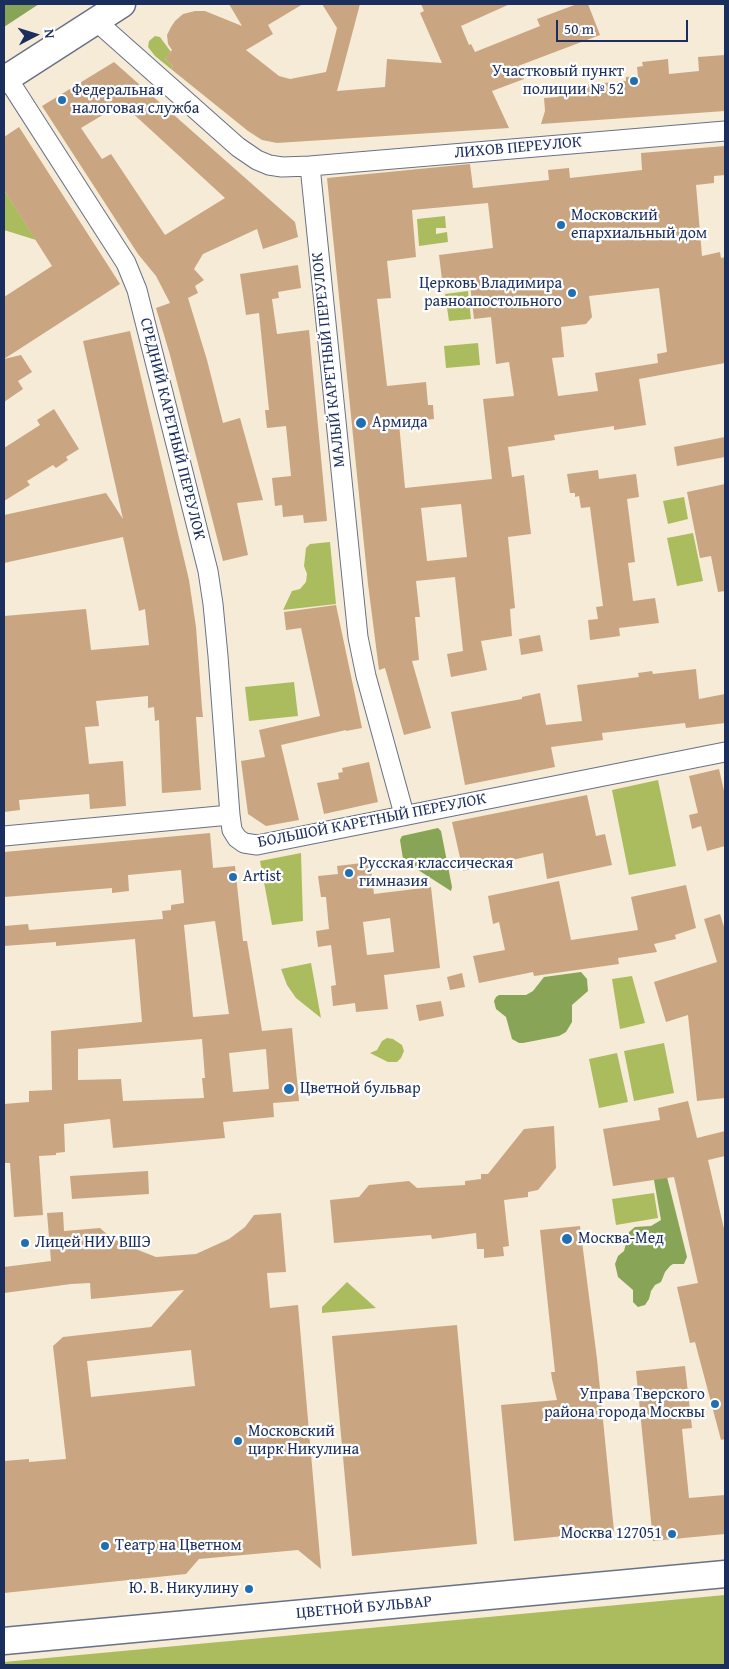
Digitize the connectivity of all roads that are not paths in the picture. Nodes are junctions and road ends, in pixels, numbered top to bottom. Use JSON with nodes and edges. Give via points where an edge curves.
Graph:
{"nodes":[{"id":1,"x":122,"y":4,"type":"edge"},
{"id":2,"x":96,"y":20,"type":"junction"},
{"id":3,"x":5,"y":77,"type":"edge"},
{"id":4,"x":725,"y":131,"type":"edge"},
{"id":5,"x":310,"y":166,"type":"junction"},
{"id":6,"x":725,"y":752,"type":"edge"},
{"id":7,"x":404,"y":814,"type":"junction"},
{"id":8,"x":230,"y":815,"type":"junction"},
{"id":9,"x":4,"y":836,"type":"edge"},
{"id":10,"x":725,"y":1574,"type":"edge"},
{"id":11,"x":4,"y":1641,"type":"edge"}],
"edges":[{"from":1,"to":2,"type":"main road"},
{"from":2,"to":3,"type":"main road"},
{"from":2,"to":5,"type":"street","via":[[238,147],[257,160],[282,167]]},
{"from":3,"to":8,"type":"street","name":"СРЕДНИЙ КАРЕТНЫЙ ПЕРЕУЛОК","via":[[126,263],[137,290],[208,571],[218,647]]},
{"from":4,"to":5,"type":"street","name":"ЛИХОВ ПЕРЕУЛОК"},
{"from":5,"to":7,"type":"street","name":"МАЛЫЙ КАРЕТНЫЙ ПЕРЕУЛОК","via":[[358,637]]},
{"from":6,"to":7,"type":"street","name":"БОЛЬШОЙ КАРЕТНЫЙ ПЕРЕУЛОК"},
{"from":7,"to":8,"type":"street","name":"БОЛЬШОЙ КАРЕТНЫЙ ПЕРЕУЛОК","via":[[250,845],[232,830]]},
{"from":8,"to":9,"type":"street"},
{"from":10,"to":11,"type":"main road","name":"ЦВЕТНОЙ БУЛЬВАР"}]}
